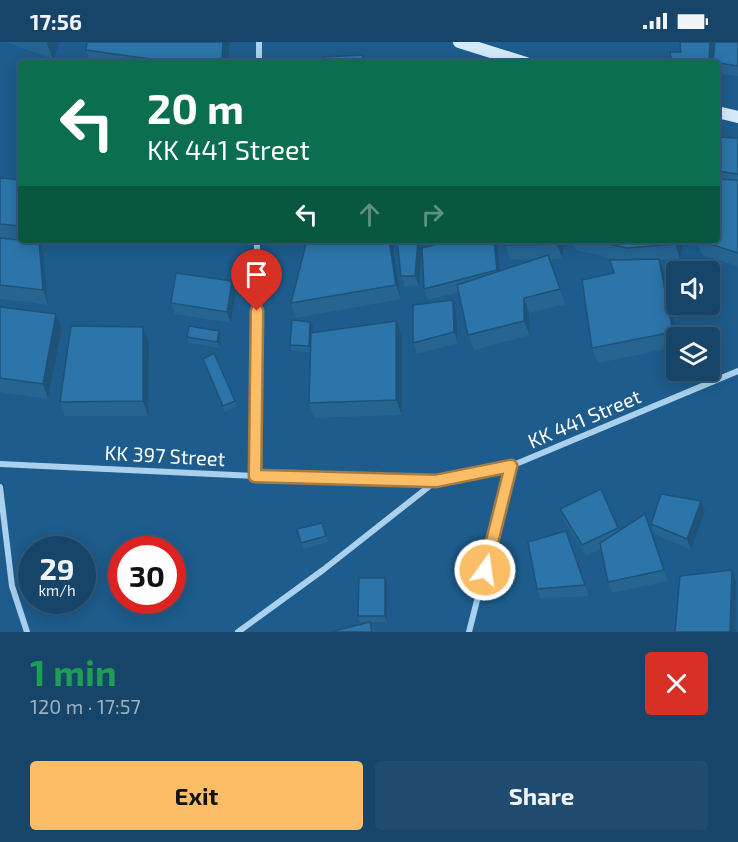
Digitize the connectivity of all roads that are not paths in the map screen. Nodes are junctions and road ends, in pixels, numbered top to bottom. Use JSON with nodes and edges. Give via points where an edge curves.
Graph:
{"nodes":[{"id":1,"x":259,"y":42,"type":"edge"},
{"id":2,"x":459,"y":42,"type":"edge"},
{"id":3,"x":258,"y":60,"type":"edge"},
{"id":4,"x":516,"y":60,"type":"edge"},
{"id":5,"x":720,"y":113,"type":"edge"},
{"id":6,"x":738,"y":117,"type":"edge"},
{"id":7,"x":257,"y":243,"type":"edge"},
{"id":8,"x":738,"y":371,"type":"edge"},
{"id":9,"x":0,"y":464,"type":"edge"},
{"id":10,"x":511,"y":466,"type":"junction"},
{"id":11,"x":255,"y":476,"type":"junction"},
{"id":12,"x":436,"y":481,"type":"junction"},
{"id":13,"x":0,"y":487,"type":"edge"},
{"id":14,"x":27,"y":632,"type":"edge"},
{"id":15,"x":238,"y":632,"type":"edge"},
{"id":16,"x":469,"y":632,"type":"edge"}],
"edges":[{"from":1,"to":3,"type":"street"},
{"from":2,"to":4,"type":"main road"},
{"from":5,"to":6,"type":"main road"},
{"from":7,"to":11,"type":"street"},
{"from":8,"to":10,"type":"street","name":"KK 441 Street"},
{"from":9,"to":11,"type":"street","name":"KK 397 Street"},
{"from":10,"to":12,"type":"street","name":"KK 441 Street"},
{"from":10,"to":16,"type":"street"},
{"from":11,"to":12,"type":"street","name":"KK 397 Street"},
{"from":12,"to":15,"type":"street","name":"KK 441 Street"},
{"from":13,"to":14,"type":"street","via":[[12,586]]}]}
